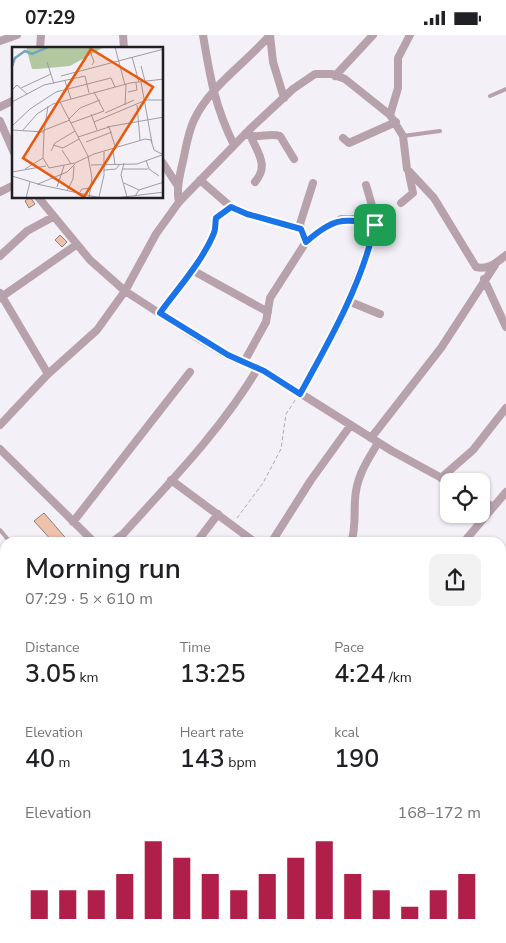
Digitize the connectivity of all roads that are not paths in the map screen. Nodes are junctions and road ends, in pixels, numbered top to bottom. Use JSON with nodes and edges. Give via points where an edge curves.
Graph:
{"nodes":[{"id":1,"x":17,"y":35,"type":"edge"},
{"id":2,"x":203,"y":35,"type":"edge"},
{"id":3,"x":270,"y":35,"type":"edge"},
{"id":4,"x":410,"y":35,"type":"edge"},
{"id":5,"x":369,"y":36,"type":"edge"},
{"id":6,"x":0,"y":41,"type":"edge"},
{"id":7,"x":335,"y":75,"type":"junction"},
{"id":8,"x":506,"y":89,"type":"edge"},
{"id":9,"x":213,"y":93,"type":"junction"},
{"id":10,"x":490,"y":96,"type":"dead end"},
{"id":11,"x":284,"y":98,"type":"junction"},
{"id":12,"x":12,"y":101,"type":"edge"},
{"id":13,"x":0,"y":107,"type":"edge"},
{"id":14,"x":390,"y":115,"type":"junction"},
{"id":15,"x":0,"y":121,"type":"edge"},
{"id":16,"x":396,"y":122,"type":"junction"},
{"id":17,"x":440,"y":131,"type":"dead end"},
{"id":18,"x":248,"y":136,"type":"junction"},
{"id":19,"x":403,"y":136,"type":"junction"},
{"id":20,"x":343,"y":138,"type":"dead end"},
{"id":21,"x":234,"y":145,"type":"junction"},
{"id":22,"x":12,"y":148,"type":"edge"},
{"id":23,"x":294,"y":159,"type":"dead end"},
{"id":24,"x":164,"y":165,"type":"edge"},
{"id":25,"x":408,"y":172,"type":"junction"},
{"id":26,"x":200,"y":180,"type":"junction"},
{"id":27,"x":255,"y":182,"type":"dead end"},
{"id":28,"x":314,"y":183,"type":"dead end"},
{"id":29,"x":366,"y":185,"type":"dead end"},
{"id":30,"x":12,"y":186,"type":"edge"},
{"id":31,"x":178,"y":186,"type":"junction"},
{"id":32,"x":0,"y":192,"type":"edge"},
{"id":33,"x":40,"y":199,"type":"edge"},
{"id":34,"x":179,"y":202,"type":"junction"},
{"id":35,"x":401,"y":203,"type":"dead end"},
{"id":36,"x":53,"y":217,"type":"junction"},
{"id":37,"x":375,"y":225,"type":"junction"},
{"id":38,"x":301,"y":229,"type":"junction"},
{"id":39,"x":306,"y":242,"type":"junction"},
{"id":40,"x":76,"y":245,"type":"junction"},
{"id":41,"x":506,"y":255,"type":"edge"},
{"id":42,"x":0,"y":256,"type":"edge"},
{"id":43,"x":495,"y":265,"type":"junction"},
{"id":44,"x":480,"y":268,"type":"junction"},
{"id":45,"x":192,"y":270,"type":"road end"},
{"id":46,"x":485,"y":281,"type":"junction"},
{"id":47,"x":125,"y":291,"type":"junction"},
{"id":48,"x":1,"y":295,"type":"edge"},
{"id":49,"x":348,"y":301,"type":"junction"},
{"id":50,"x":268,"y":312,"type":"junction"},
{"id":51,"x":380,"y":314,"type":"dead end"},
{"id":52,"x":506,"y":327,"type":"edge"},
{"id":53,"x":244,"y":362,"type":"junction"},
{"id":54,"x":258,"y":368,"type":"junction"},
{"id":55,"x":190,"y":372,"type":"dead end"},
{"id":56,"x":48,"y":375,"type":"junction"},
{"id":57,"x":300,"y":394,"type":"junction"},
{"id":58,"x":506,"y":408,"type":"edge"},
{"id":59,"x":0,"y":424,"type":"edge"},
{"id":60,"x":350,"y":426,"type":"junction"},
{"id":61,"x":370,"y":438,"type":"junction"},
{"id":62,"x":378,"y":443,"type":"junction"},
{"id":63,"x":0,"y":449,"type":"edge"},
{"id":64,"x":451,"y":473,"type":"edge"},
{"id":65,"x":440,"y":477,"type":"edge"},
{"id":66,"x":171,"y":480,"type":"junction"},
{"id":67,"x":506,"y":492,"type":"edge"},
{"id":68,"x":490,"y":502,"type":"edge"},
{"id":69,"x":496,"y":504,"type":"junction"},
{"id":70,"x":506,"y":506,"type":"edge"},
{"id":71,"x":218,"y":514,"type":"junction"},
{"id":72,"x":73,"y":522,"type":"junction"},
{"id":73,"x":124,"y":534,"type":"junction"},
{"id":74,"x":89,"y":537,"type":"edge"},
{"id":75,"x":120,"y":537,"type":"edge"},
{"id":76,"x":122,"y":537,"type":"edge"},
{"id":77,"x":201,"y":537,"type":"edge"},
{"id":78,"x":248,"y":537,"type":"edge"},
{"id":79,"x":275,"y":537,"type":"edge"},
{"id":80,"x":352,"y":537,"type":"edge"},
{"id":81,"x":467,"y":537,"type":"edge"}],
"edges":[{"from":1,"to":6,"type":"street"},
{"from":2,"to":9,"type":"street"},
{"from":3,"to":9,"type":"street"},
{"from":3,"to":11,"type":"street","via":[[273,62]]},
{"from":4,"to":14,"type":"street","via":[[398,59],[398,87]]},
{"from":5,"to":7,"type":"street"},
{"from":7,"to":11,"type":"street","via":[[322,73],[306,78]]},
{"from":7,"to":14,"type":"street","via":[[362,91]]},
{"from":8,"to":10,"type":"lane"},
{"from":9,"to":21,"type":"street"},
{"from":9,"to":31,"type":"street","via":[[194,121]]},
{"from":11,"to":18,"type":"street"},
{"from":12,"to":13,"type":"street"},
{"from":14,"to":16,"type":"street"},
{"from":15,"to":22,"type":"street"},
{"from":16,"to":19,"type":"street"},
{"from":16,"to":20,"type":"street","via":[[349,143]]},
{"from":17,"to":19,"type":"lane"},
{"from":18,"to":21,"type":"street"},
{"from":18,"to":23,"type":"street","via":[[280,136]]},
{"from":18,"to":27,"type":"street","via":[[263,164],[261,176]]},
{"from":19,"to":25,"type":"street"},
{"from":21,"to":26,"type":"street"},
{"from":24,"to":31,"type":"street"},
{"from":25,"to":35,"type":"street","via":[[413,193]]},
{"from":25,"to":44,"type":"street","via":[[434,198],[472,263]]},
{"from":26,"to":34,"type":"street"},
{"from":26,"to":38,"type":"street","via":[[231,207]]},
{"from":28,"to":38,"type":"street"},
{"from":29,"to":37,"type":"street"},
{"from":30,"to":32,"type":"street"},
{"from":31,"to":34,"type":"street"},
{"from":33,"to":36,"type":"street"},
{"from":34,"to":47,"type":"street","via":[[156,234]]},
{"from":36,"to":40,"type":"street"},
{"from":36,"to":42,"type":"street","via":[[28,231]]},
{"from":37,"to":39,"type":"street","via":[[341,219]]},
{"from":37,"to":49,"type":"street"},
{"from":38,"to":39,"type":"street"},
{"from":39,"to":50,"type":"street","via":[[270,297]]},
{"from":40,"to":47,"type":"street"},
{"from":40,"to":48,"type":"street"},
{"from":41,"to":43,"type":"street"},
{"from":43,"to":44,"type":"street"},
{"from":43,"to":46,"type":"street"},
{"from":44,"to":46,"type":"street"},
{"from":45,"to":50,"type":"street"},
{"from":46,"to":52,"type":"street"},
{"from":46,"to":61,"type":"street","via":[[440,348]]},
{"from":47,"to":53,"type":"street"},
{"from":47,"to":56,"type":"street","via":[[97,330]]},
{"from":48,"to":56,"type":"street"},
{"from":49,"to":51,"type":"street"},
{"from":49,"to":57,"type":"street","via":[[340,322]]},
{"from":50,"to":53,"type":"street","via":[[262,333]]},
{"from":53,"to":54,"type":"street"},
{"from":54,"to":57,"type":"street"},
{"from":54,"to":66,"type":"street","via":[[216,431]]},
{"from":55,"to":72,"type":"street"},
{"from":56,"to":59,"type":"street"},
{"from":57,"to":60,"type":"street"},
{"from":58,"to":64,"type":"street"},
{"from":60,"to":61,"type":"street"},
{"from":60,"to":79,"type":"street","via":[[311,479]]},
{"from":61,"to":62,"type":"street"},
{"from":62,"to":65,"type":"street"},
{"from":62,"to":80,"type":"street","via":[[358,479]]},
{"from":63,"to":72,"type":"street"},
{"from":66,"to":71,"type":"street"},
{"from":66,"to":73,"type":"street"},
{"from":67,"to":69,"type":"street"},
{"from":68,"to":69,"type":"street"},
{"from":69,"to":70,"type":"street"},
{"from":69,"to":81,"type":"street"},
{"from":71,"to":77,"type":"street"},
{"from":71,"to":78,"type":"street"},
{"from":72,"to":74,"type":"street"},
{"from":73,"to":75,"type":"street"},
{"from":73,"to":76,"type":"street"}]}
